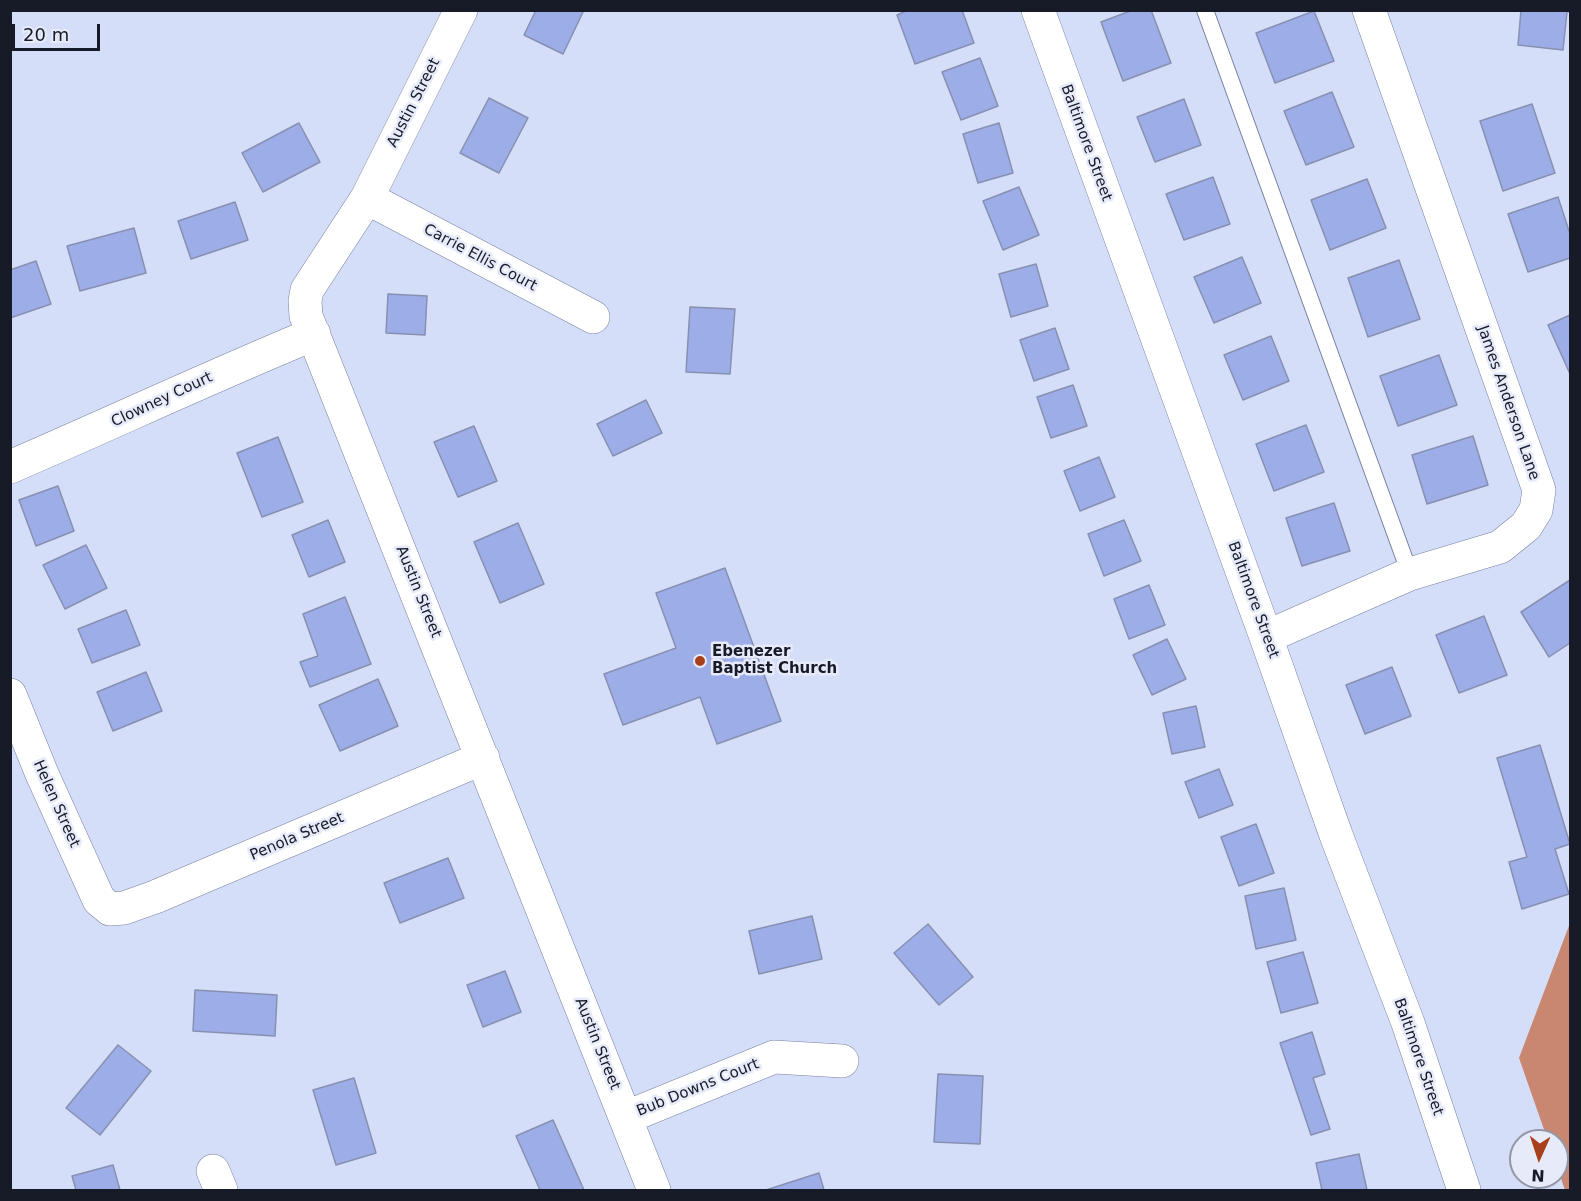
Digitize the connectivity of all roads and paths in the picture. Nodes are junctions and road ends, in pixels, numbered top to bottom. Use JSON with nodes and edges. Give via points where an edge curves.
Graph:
{"nodes":[{"id":1,"x":461,"y":10,"type":"edge"},
{"id":2,"x":1038,"y":10,"type":"edge"},
{"id":3,"x":1205,"y":10,"type":"edge"},
{"id":4,"x":1369,"y":10,"type":"edge"},
{"id":5,"x":367,"y":198,"type":"junction"},
{"id":6,"x":593,"y":317,"type":"dead end"},
{"id":7,"x":314,"y":334,"type":"junction"},
{"id":8,"x":10,"y":467,"type":"edge"},
{"id":9,"x":1410,"y":574,"type":"junction"},
{"id":10,"x":1266,"y":637,"type":"junction"},
{"id":11,"x":10,"y":695,"type":"edge"},
{"id":12,"x":483,"y":758,"type":"junction"},
{"id":13,"x":110,"y":909,"type":"joint"},
{"id":14,"x":842,"y":1061,"type":"dead end"},
{"id":15,"x":627,"y":1117,"type":"junction"},
{"id":16,"x":654,"y":1191,"type":"edge"},
{"id":17,"x":1464,"y":1191,"type":"edge"}],
"edges":[{"from":1,"to":5,"type":"street","name":"Austin Street"},
{"from":2,"to":10,"type":"street","name":"Baltimore Street"},
{"from":3,"to":9,"type":"lane"},
{"from":4,"to":9,"type":"street","name":"James Anderson Lane","via":[[1539,490],[1536,510],[1526,526],[1500,547]]},
{"from":5,"to":6,"type":"street","name":"Carrie Ellis Court"},
{"from":5,"to":7,"type":"street","name":"Austin Street","via":[[307,290],[306,316]]},
{"from":7,"to":8,"type":"street","name":"Clowney Court"},
{"from":7,"to":12,"type":"street","name":"Austin Street"},
{"from":9,"to":10,"type":"street","name":"James Anderson Lane"},
{"from":10,"to":17,"type":"street","name":"Baltimore Street","via":[[1408,1023]]},
{"from":11,"to":13,"type":"street","name":"Helen Street","via":[[99,900]]},
{"from":12,"to":13,"type":"street","name":"Penola Street","via":[[155,897]]},
{"from":12,"to":15,"type":"street","name":"Austin Street"},
{"from":14,"to":15,"type":"street","name":"Bub Downs Court","via":[[774,1057]]},
{"from":15,"to":16,"type":"street","name":"Austin Street"}]}
